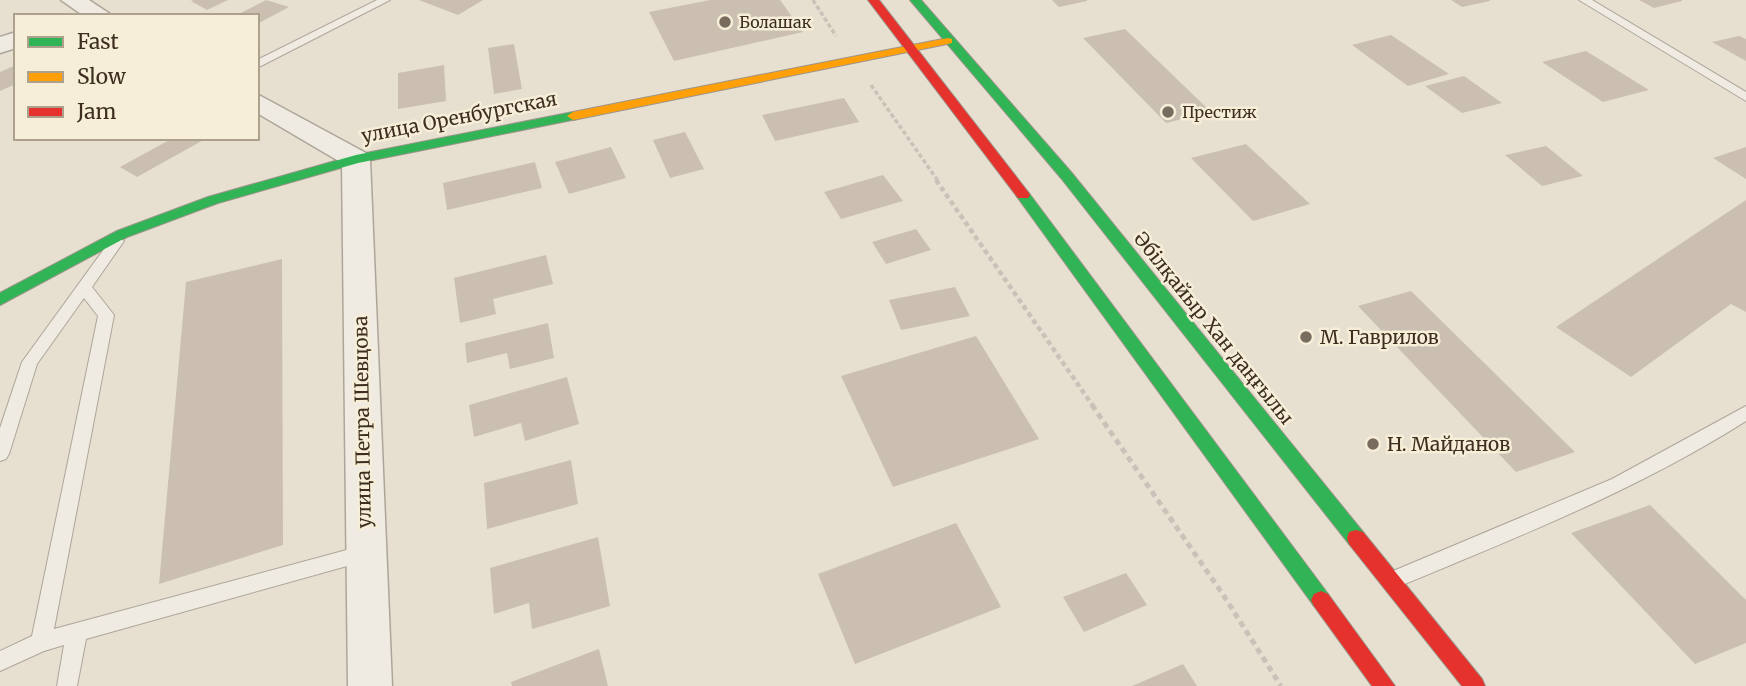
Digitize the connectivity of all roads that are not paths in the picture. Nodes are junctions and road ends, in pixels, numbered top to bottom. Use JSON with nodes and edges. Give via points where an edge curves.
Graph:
{"nodes":[{"id":1,"x":385,"y":0,"type":"edge"},
{"id":2,"x":873,"y":0,"type":"edge"},
{"id":3,"x":915,"y":0,"type":"edge"},
{"id":4,"x":1584,"y":0,"type":"edge"},
{"id":5,"x":74,"y":5,"type":"edge"},
{"id":6,"x":97,"y":14,"type":"edge"},
{"id":7,"x":948,"y":41,"type":"junction"},
{"id":8,"x":910,"y":48,"type":"junction"},
{"id":9,"x":259,"y":64,"type":"edge"},
{"id":10,"x":1746,"y":97,"type":"edge"},
{"id":11,"x":259,"y":103,"type":"edge"},
{"id":12,"x":356,"y":159,"type":"junction"},
{"id":13,"x":122,"y":234,"type":"junction"},
{"id":14,"x":85,"y":289,"type":"junction"},
{"id":15,"x":0,"y":300,"type":"edge"},
{"id":16,"x":1746,"y":413,"type":"edge"},
{"id":17,"x":0,"y":454,"type":"edge"},
{"id":18,"x":365,"y":553,"type":"junction"},
{"id":19,"x":1391,"y":581,"type":"junction"},
{"id":20,"x":78,"y":631,"type":"junction"},
{"id":21,"x":41,"y":642,"type":"junction"},
{"id":22,"x":0,"y":661,"type":"edge"},
{"id":23,"x":66,"y":686,"type":"edge"},
{"id":24,"x":370,"y":686,"type":"edge"},
{"id":25,"x":1385,"y":686,"type":"edge"},
{"id":26,"x":1475,"y":686,"type":"edge"}],
"edges":[{"from":1,"to":9,"type":"lane"},
{"from":2,"to":8,"type":"main road"},
{"from":3,"to":7,"type":"main road","name":"Әбілқайыр Хан даңғылы"},
{"from":4,"to":10,"type":"lane"},
{"from":5,"to":6,"type":"street"},
{"from":7,"to":8,"type":"main road","name":"улица Оренбургская"},
{"from":7,"to":19,"type":"main road","name":"Әбілқайыр Хан даңғылы","via":[[1066,174]]},
{"from":8,"to":12,"type":"main road","name":"улица Оренбургская"},
{"from":8,"to":25,"type":"main road"},
{"from":11,"to":12,"type":"street"},
{"from":12,"to":13,"type":"main road","name":"улица Оренбургская","via":[[213,200]]},
{"from":12,"to":18,"type":"street","name":"улица Петра Шевцова"},
{"from":13,"to":14,"type":"lane"},
{"from":13,"to":15,"type":"main road","name":"улица Оренбургская"},
{"from":14,"to":17,"type":"lane","via":[[30,362]]},
{"from":14,"to":21,"type":"lane","via":[[106,315]]},
{"from":16,"to":19,"type":"lane","via":[[1693,448]]},
{"from":18,"to":20,"type":"lane"},
{"from":18,"to":24,"type":"street","name":"улица Петра Шевцова"},
{"from":19,"to":26,"type":"main road","name":"Әбілқайыр Хан даңғылы"},
{"from":20,"to":21,"type":"lane"},
{"from":20,"to":23,"type":"lane"},
{"from":21,"to":22,"type":"lane"}]}
